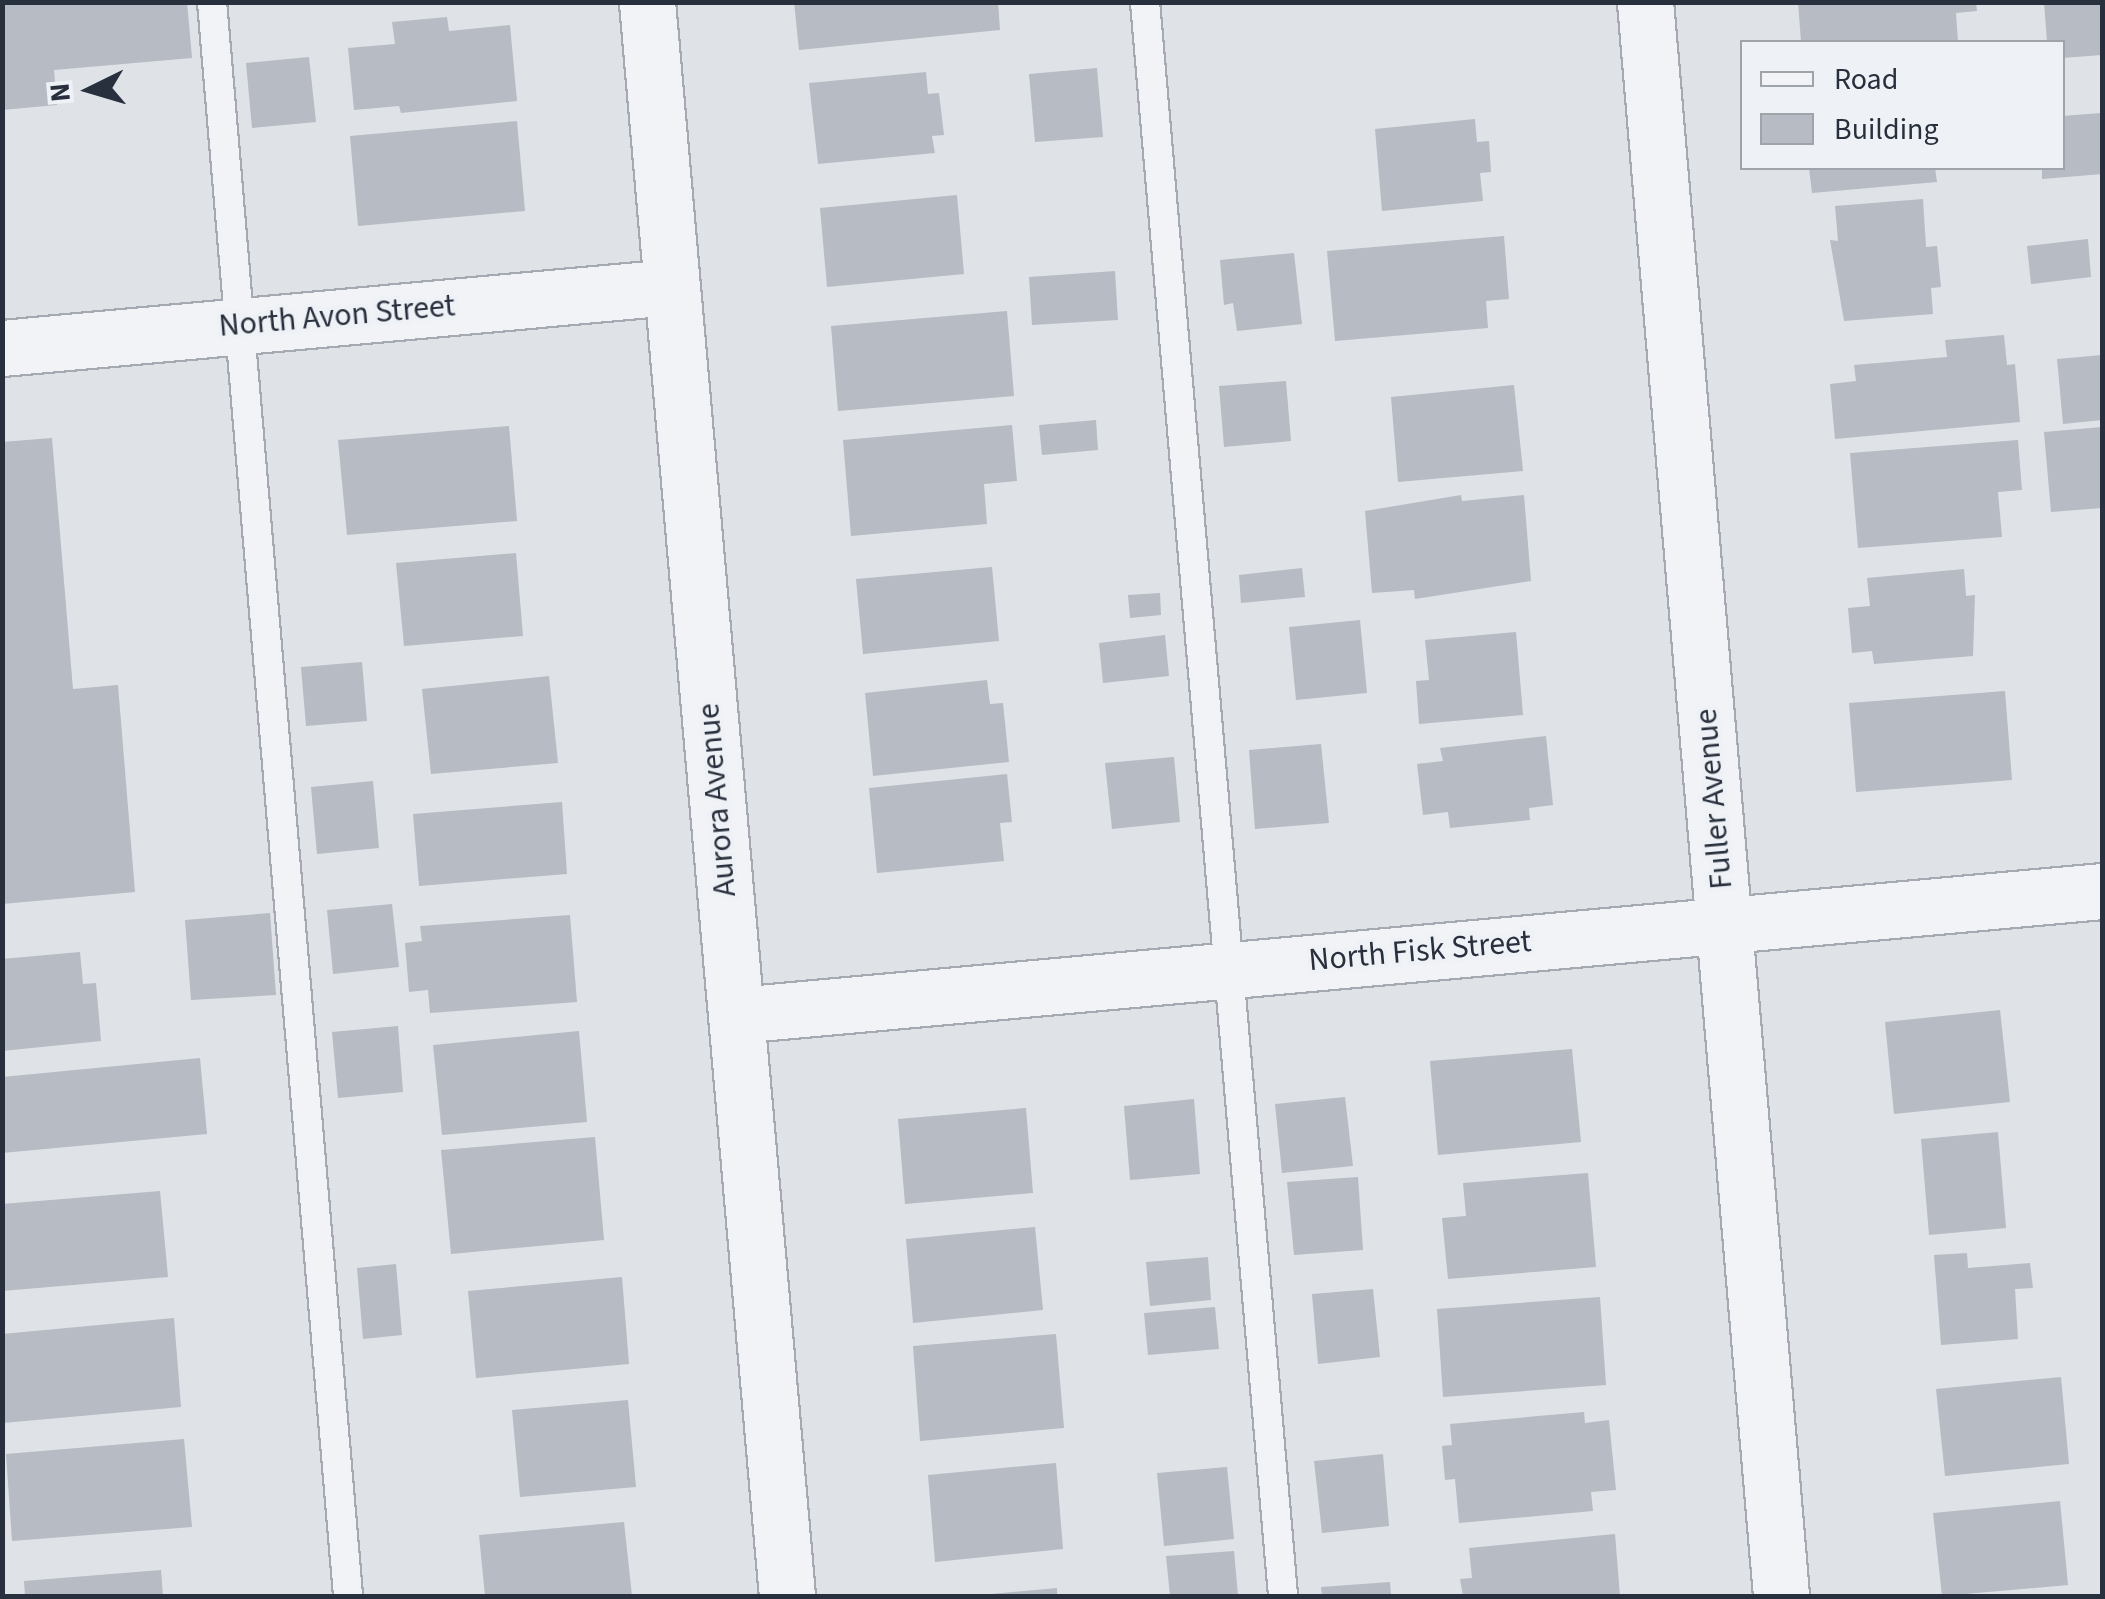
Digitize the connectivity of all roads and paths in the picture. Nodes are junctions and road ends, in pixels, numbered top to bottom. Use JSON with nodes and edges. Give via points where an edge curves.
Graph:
{"nodes":[{"id":1,"x":212,"y":2,"type":"edge"},
{"id":2,"x":647,"y":2,"type":"edge"},
{"id":3,"x":1144,"y":2,"type":"edge"},
{"id":4,"x":1645,"y":2,"type":"edge"},
{"id":5,"x":671,"y":287,"type":"junction"},
{"id":6,"x":240,"y":324,"type":"junction"},
{"id":7,"x":2,"y":348,"type":"edge"},
{"id":8,"x":2102,"y":891,"type":"edge"},
{"id":9,"x":1724,"y":923,"type":"junction"},
{"id":10,"x":1232,"y":968,"type":"junction"},
{"id":11,"x":737,"y":1015,"type":"junction"},
{"id":12,"x":348,"y":1596,"type":"edge"},
{"id":13,"x":787,"y":1596,"type":"edge"},
{"id":14,"x":1283,"y":1596,"type":"edge"},
{"id":15,"x":1782,"y":1596,"type":"edge"}],
"edges":[{"from":1,"to":6,"type":"lane"},
{"from":2,"to":5,"type":"street","name":"Aurora Avenue"},
{"from":3,"to":10,"type":"lane"},
{"from":4,"to":9,"type":"street","name":"Fuller Avenue"},
{"from":5,"to":6,"type":"street","name":"North Avon Street"},
{"from":5,"to":11,"type":"street","name":"Aurora Avenue"},
{"from":6,"to":7,"type":"street","name":"North Avon Street"},
{"from":6,"to":12,"type":"lane"},
{"from":8,"to":9,"type":"street","name":"North Fisk Street"},
{"from":9,"to":10,"type":"street","name":"North Fisk Street"},
{"from":9,"to":15,"type":"street","name":"Fuller Avenue"},
{"from":10,"to":11,"type":"street","name":"North Fisk Street"},
{"from":10,"to":14,"type":"lane"},
{"from":11,"to":13,"type":"street","name":"Aurora Avenue"}]}
